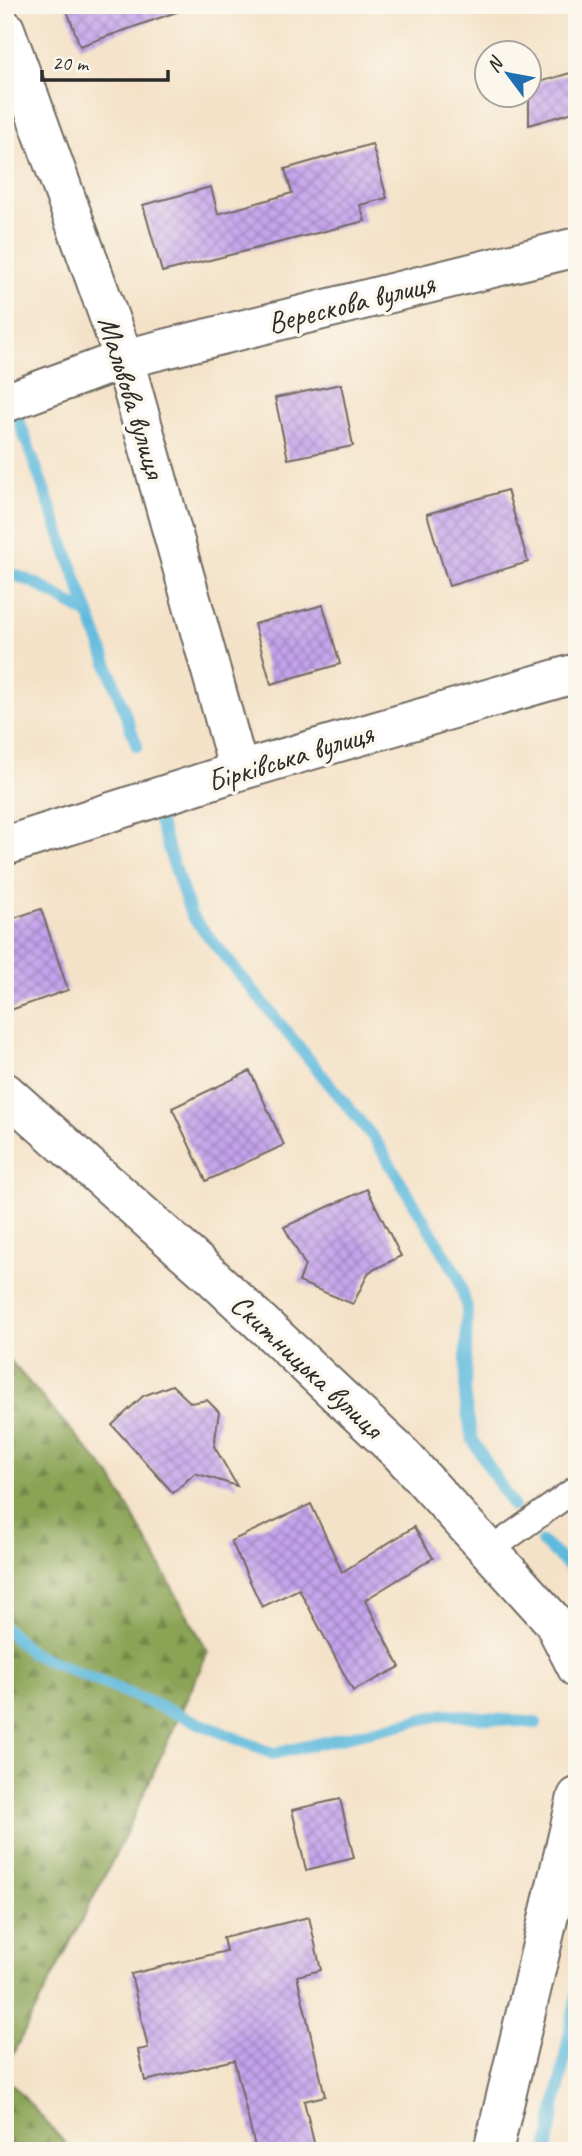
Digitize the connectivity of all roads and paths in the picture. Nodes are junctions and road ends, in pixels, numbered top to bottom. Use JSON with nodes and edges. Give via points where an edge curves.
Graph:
{"nodes":[{"id":1,"x":5,"y":29,"type":"edge"},
{"id":2,"x":577,"y":247,"type":"edge"},
{"id":3,"x":124,"y":359,"type":"junction"},
{"id":4,"x":5,"y":403,"type":"edge"},
{"id":5,"x":577,"y":673,"type":"edge"},
{"id":6,"x":239,"y":771,"type":"junction"},
{"id":7,"x":5,"y":846,"type":"edge"},
{"id":8,"x":5,"y":1092,"type":"edge"},
{"id":9,"x":577,"y":1488,"type":"edge"},
{"id":10,"x":489,"y":1551,"type":"junction"},
{"id":11,"x":577,"y":1668,"type":"edge"},
{"id":12,"x":577,"y":1797,"type":"edge"},
{"id":13,"x":493,"y":2151,"type":"edge"}],
"edges":[{"from":1,"to":3,"type":"street","name":"Мальвова вулиця"},
{"from":2,"to":3,"type":"street","name":"Верескова вулиця"},
{"from":3,"to":4,"type":"street","name":"Верескова вулиця"},
{"from":3,"to":6,"type":"street","name":"Мальвова вулиця"},
{"from":5,"to":6,"type":"street","name":"Бірківська вулиця"},
{"from":6,"to":7,"type":"street","name":"Бірківська вулиця"},
{"from":8,"to":10,"type":"street","name":"Скитницька вулиця","via":[[206,1271],[401,1454]]},
{"from":9,"to":10,"type":"lane"},
{"from":10,"to":11,"type":"street","name":"Скитницька вулиця","via":[[553,1621]]},
{"from":12,"to":13,"type":"street"}]}
